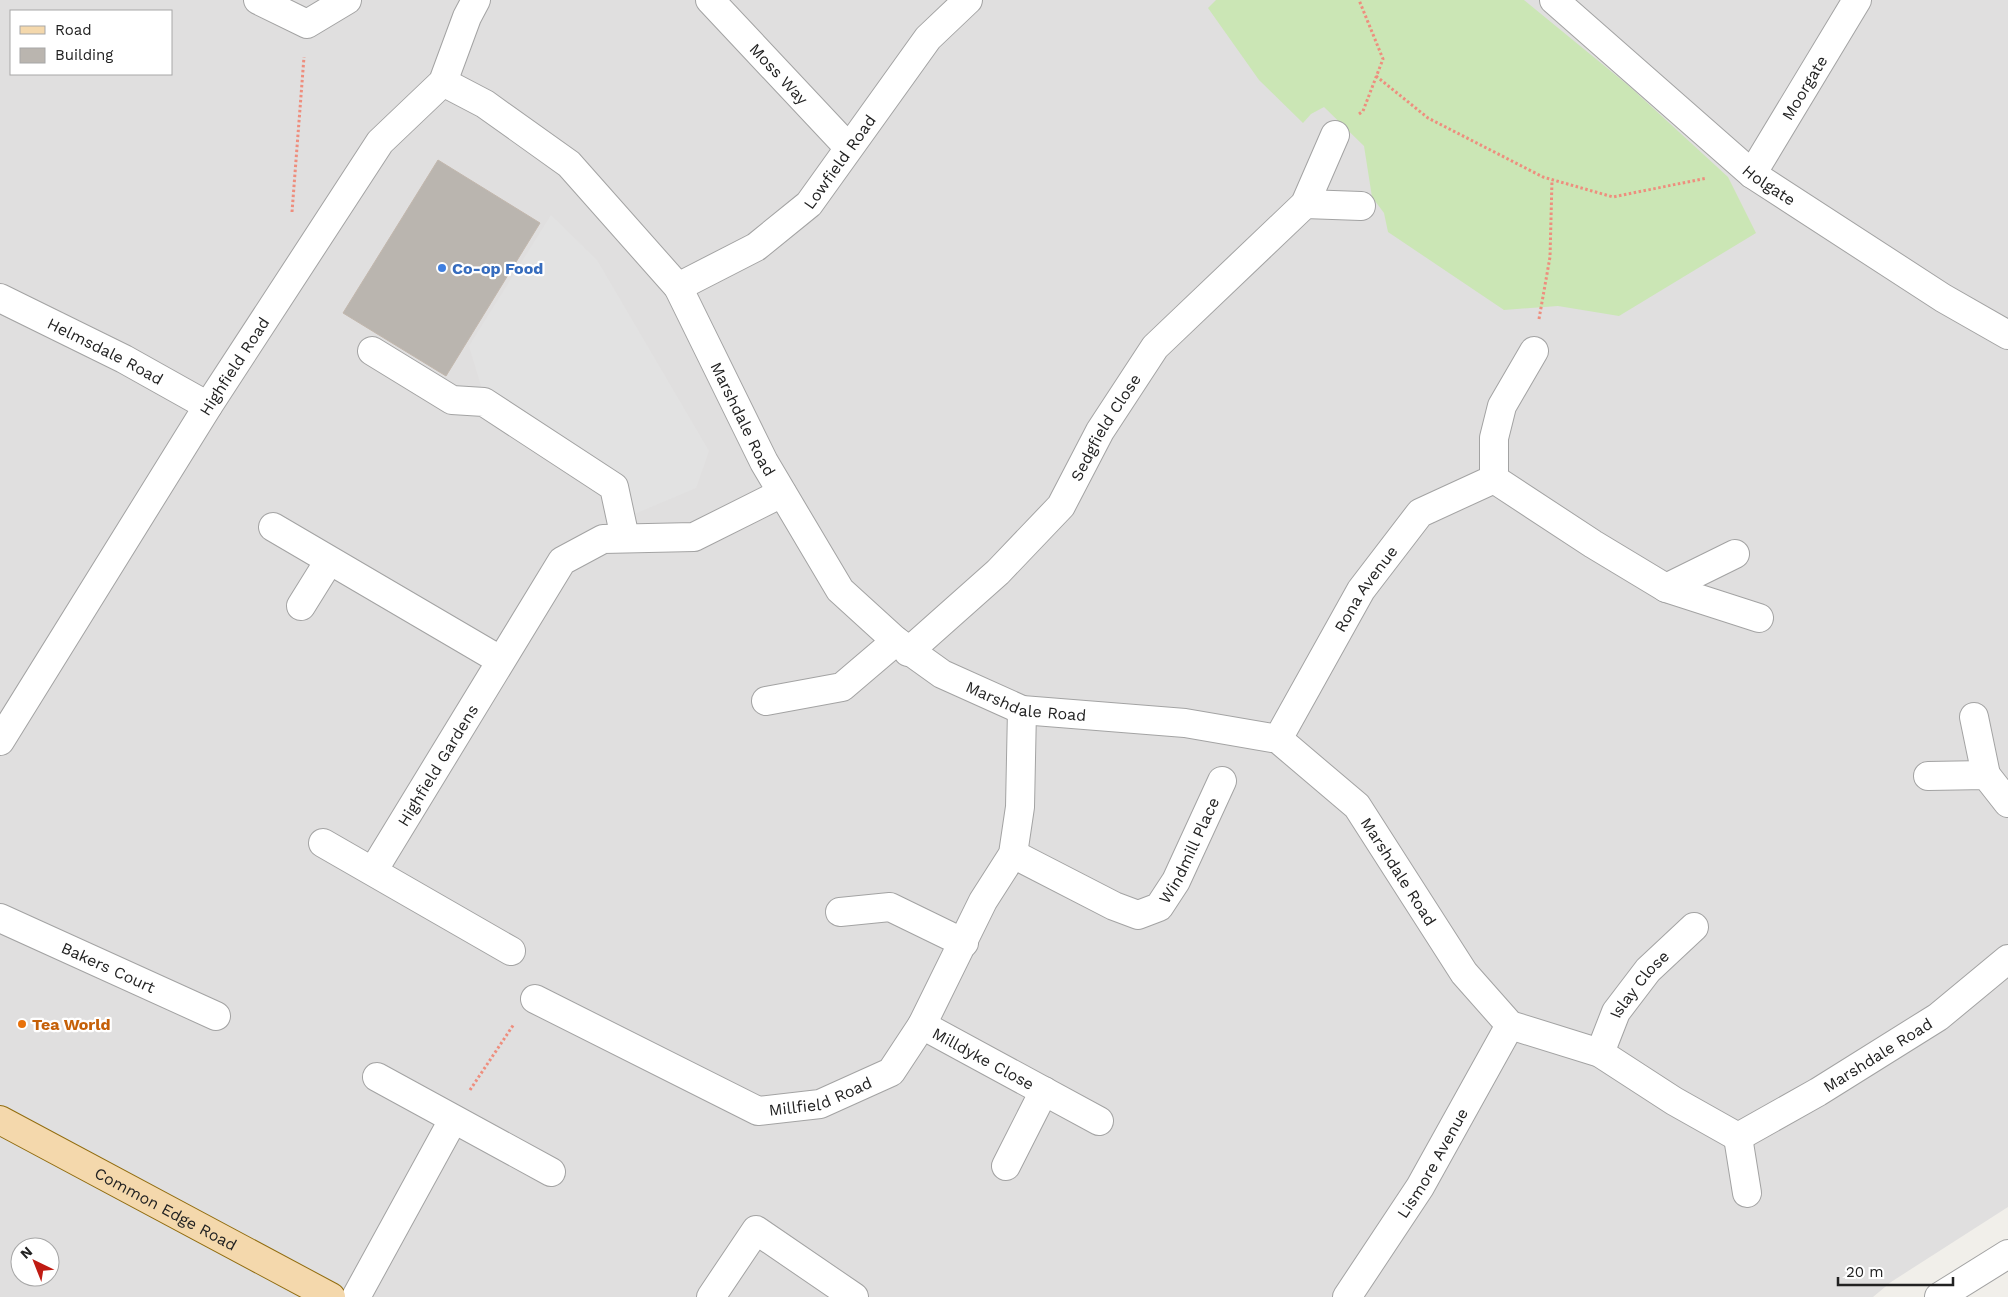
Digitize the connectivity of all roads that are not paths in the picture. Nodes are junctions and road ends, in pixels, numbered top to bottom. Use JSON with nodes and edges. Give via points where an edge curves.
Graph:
{"nodes":[{"id":1,"x":258,"y":0,"type":"edge"},
{"id":2,"x":347,"y":0,"type":"edge"},
{"id":3,"x":476,"y":0,"type":"edge"},
{"id":4,"x":710,"y":0,"type":"edge"},
{"id":5,"x":968,"y":0,"type":"edge"},
{"id":6,"x":1554,"y":0,"type":"edge"},
{"id":7,"x":1846,"y":5,"type":"edge"},
{"id":8,"x":443,"y":82,"type":"junction"},
{"id":9,"x":1335,"y":135,"type":"road end"},
{"id":10,"x":848,"y":147,"type":"junction"},
{"id":11,"x":1748,"y":171,"type":"junction"},
{"id":12,"x":1305,"y":204,"type":"junction"},
{"id":13,"x":1361,"y":206,"type":"dead end"},
{"id":14,"x":678,"y":287,"type":"junction"},
{"id":15,"x":0,"y":298,"type":"edge"},
{"id":16,"x":2008,"y":335,"type":"edge"},
{"id":17,"x":372,"y":351,"type":"dead end"},
{"id":18,"x":1534,"y":351,"type":"road end"},
{"id":19,"x":208,"y":406,"type":"junction"},
{"id":20,"x":1494,"y":479,"type":"junction"},
{"id":21,"x":782,"y":493,"type":"junction"},
{"id":22,"x":273,"y":527,"type":"dead end"},
{"id":23,"x":625,"y":538,"type":"junction"},
{"id":24,"x":1735,"y":554,"type":"dead end"},
{"id":25,"x":329,"y":561,"type":"junction"},
{"id":26,"x":1666,"y":588,"type":"junction"},
{"id":27,"x":301,"y":606,"type":"dead end"},
{"id":28,"x":1759,"y":618,"type":"dead end"},
{"id":29,"x":902,"y":646,"type":"junction"},
{"id":30,"x":500,"y":660,"type":"junction"},
{"id":31,"x":766,"y":701,"type":"dead end"},
{"id":32,"x":1022,"y":710,"type":"junction"},
{"id":33,"x":1974,"y":717,"type":"dead end"},
{"id":34,"x":1278,"y":740,"type":"junction"},
{"id":35,"x":0,"y":741,"type":"edge"},
{"id":36,"x":1986,"y":775,"type":"junction"},
{"id":37,"x":1928,"y":776,"type":"dead end"},
{"id":38,"x":1222,"y":781,"type":"dead end"},
{"id":39,"x":2008,"y":803,"type":"edge"},
{"id":40,"x":324,"y":842,"type":"dead end"},
{"id":41,"x":1013,"y":854,"type":"junction"},
{"id":42,"x":373,"y":871,"type":"junction"},
{"id":43,"x":840,"y":912,"type":"dead end"},
{"id":44,"x":0,"y":918,"type":"edge"},
{"id":45,"x":1694,"y":927,"type":"dead end"},
{"id":46,"x":964,"y":943,"type":"junction"},
{"id":47,"x":511,"y":951,"type":"dead end"},
{"id":48,"x":2008,"y":959,"type":"edge"},
{"id":49,"x":535,"y":999,"type":"road end"},
{"id":50,"x":216,"y":1016,"type":"dead end"},
{"id":51,"x":922,"y":1025,"type":"junction"},
{"id":52,"x":1510,"y":1025,"type":"junction"},
{"id":53,"x":1600,"y":1053,"type":"junction"},
{"id":54,"x":377,"y":1077,"type":"dead end"},
{"id":55,"x":1044,"y":1091,"type":"junction"},
{"id":56,"x":0,"y":1120,"type":"edge"},
{"id":57,"x":453,"y":1120,"type":"junction"},
{"id":58,"x":1099,"y":1121,"type":"dead end"},
{"id":59,"x":1738,"y":1137,"type":"junction"},
{"id":60,"x":1006,"y":1166,"type":"dead end"},
{"id":61,"x":551,"y":1172,"type":"dead end"},
{"id":62,"x":1746,"y":1193,"type":"dead end"},
{"id":63,"x":2008,"y":1254,"type":"edge"},
{"id":64,"x":331,"y":1297,"type":"edge"},
{"id":65,"x":356,"y":1297,"type":"edge"},
{"id":66,"x":711,"y":1297,"type":"edge"},
{"id":67,"x":854,"y":1297,"type":"edge"},
{"id":68,"x":1347,"y":1297,"type":"edge"},
{"id":69,"x":1939,"y":1297,"type":"edge"}],
"edges":[{"from":1,"to":2,"type":"street","via":[[307,24]]},
{"from":3,"to":8,"type":"street","name":"Highfield Road","via":[[466,17]]},
{"from":4,"to":10,"type":"street","name":"Moss Way"},
{"from":5,"to":10,"type":"street","name":"Lowfield Road","via":[[928,38]]},
{"from":6,"to":11,"type":"street","name":"Holgate"},
{"from":7,"to":11,"type":"street","name":"Moorgate"},
{"from":8,"to":14,"type":"street","name":"Marshdale Road","via":[[485,104],[569,164]]},
{"from":8,"to":19,"type":"street","name":"Highfield Road","via":[[380,142]]},
{"from":9,"to":12,"type":"street","name":"Sedgfield Close"},
{"from":10,"to":14,"type":"street","name":"Lowfield Road","via":[[809,204],[756,247]]},
{"from":11,"to":16,"type":"street","name":"Holgate","via":[[1943,298]]},
{"from":12,"to":13,"type":"street"},
{"from":12,"to":29,"type":"street","name":"Sedgfield Close","via":[[1155,346],[1100,431],[1061,506],[998,572]]},
{"from":14,"to":21,"type":"street","name":"Marshdale Road"},
{"from":15,"to":19,"type":"street","name":"Helmsdale Road","via":[[124,359]]},
{"from":17,"to":23,"type":"street","via":[[452,400],[484,402],[614,487]]},
{"from":18,"to":20,"type":"street","via":[[1502,406],[1494,438]]},
{"from":19,"to":35,"type":"street","name":"Highfield Road"},
{"from":20,"to":26,"type":"street"},
{"from":20,"to":34,"type":"street","name":"Rona Avenue","via":[[1420,513],[1415,519],[1361,590]]},
{"from":21,"to":23,"type":"street","name":"Highfield Gardens","via":[[694,537]]},
{"from":21,"to":29,"type":"street","name":"Marshdale Road","via":[[840,590]]},
{"from":22,"to":25,"type":"street"},
{"from":23,"to":30,"type":"street","name":"Highfield Gardens","via":[[603,538],[562,561]]},
{"from":24,"to":26,"type":"street"},
{"from":25,"to":27,"type":"street"},
{"from":25,"to":30,"type":"street"},
{"from":26,"to":28,"type":"street"},
{"from":29,"to":31,"type":"street","name":"Sedgfield Close","via":[[842,688]]},
{"from":29,"to":32,"type":"street","name":"Marshdale Road","via":[[942,674]]},
{"from":30,"to":42,"type":"street","name":"Highfield Gardens"},
{"from":32,"to":34,"type":"street","name":"Marshdale Road","via":[[1185,723]]},
{"from":32,"to":41,"type":"street","name":"Millfield Road","via":[[1020,808]]},
{"from":33,"to":36,"type":"street"},
{"from":34,"to":52,"type":"street","name":"Marshdale Road","via":[[1357,806],[1464,973]]},
{"from":36,"to":37,"type":"street"},
{"from":36,"to":39,"type":"street"},
{"from":38,"to":41,"type":"street","name":"Windmill Place","via":[[1176,881],[1159,907],[1138,915]]},
{"from":40,"to":42,"type":"street"},
{"from":41,"to":46,"type":"street","name":"Millfield Road","via":[[983,901]]},
{"from":42,"to":47,"type":"street"},
{"from":43,"to":46,"type":"street","via":[[890,907]]},
{"from":44,"to":50,"type":"street","name":"Bakers Court"},
{"from":45,"to":53,"type":"street","name":"Islay Close","via":[[1648,970],[1616,1012]]},
{"from":46,"to":51,"type":"street","name":"Millfield Road"},
{"from":48,"to":59,"type":"street","name":"Marshdale Road","via":[[1938,1017],[1818,1092]]},
{"from":49,"to":51,"type":"street","name":"Millfield Road","via":[[758,1111],[820,1104],[891,1072]]},
{"from":51,"to":55,"type":"street","name":"Milldyke Close"},
{"from":52,"to":53,"type":"street"},
{"from":52,"to":68,"type":"street","name":"Lismore Avenue","via":[[1420,1187]]},
{"from":53,"to":59,"type":"street","via":[[1674,1101]]},
{"from":54,"to":57,"type":"street"},
{"from":55,"to":58,"type":"street","name":"Milldyke Close"},
{"from":55,"to":60,"type":"street","name":"Milldyke Close"},
{"from":56,"to":64,"type":"main road","name":"Common Edge Road"},
{"from":57,"to":61,"type":"street"},
{"from":57,"to":65,"type":"street"},
{"from":59,"to":62,"type":"street"},
{"from":63,"to":69,"type":"street"},
{"from":66,"to":67,"type":"street","via":[[756,1230]]}]}
